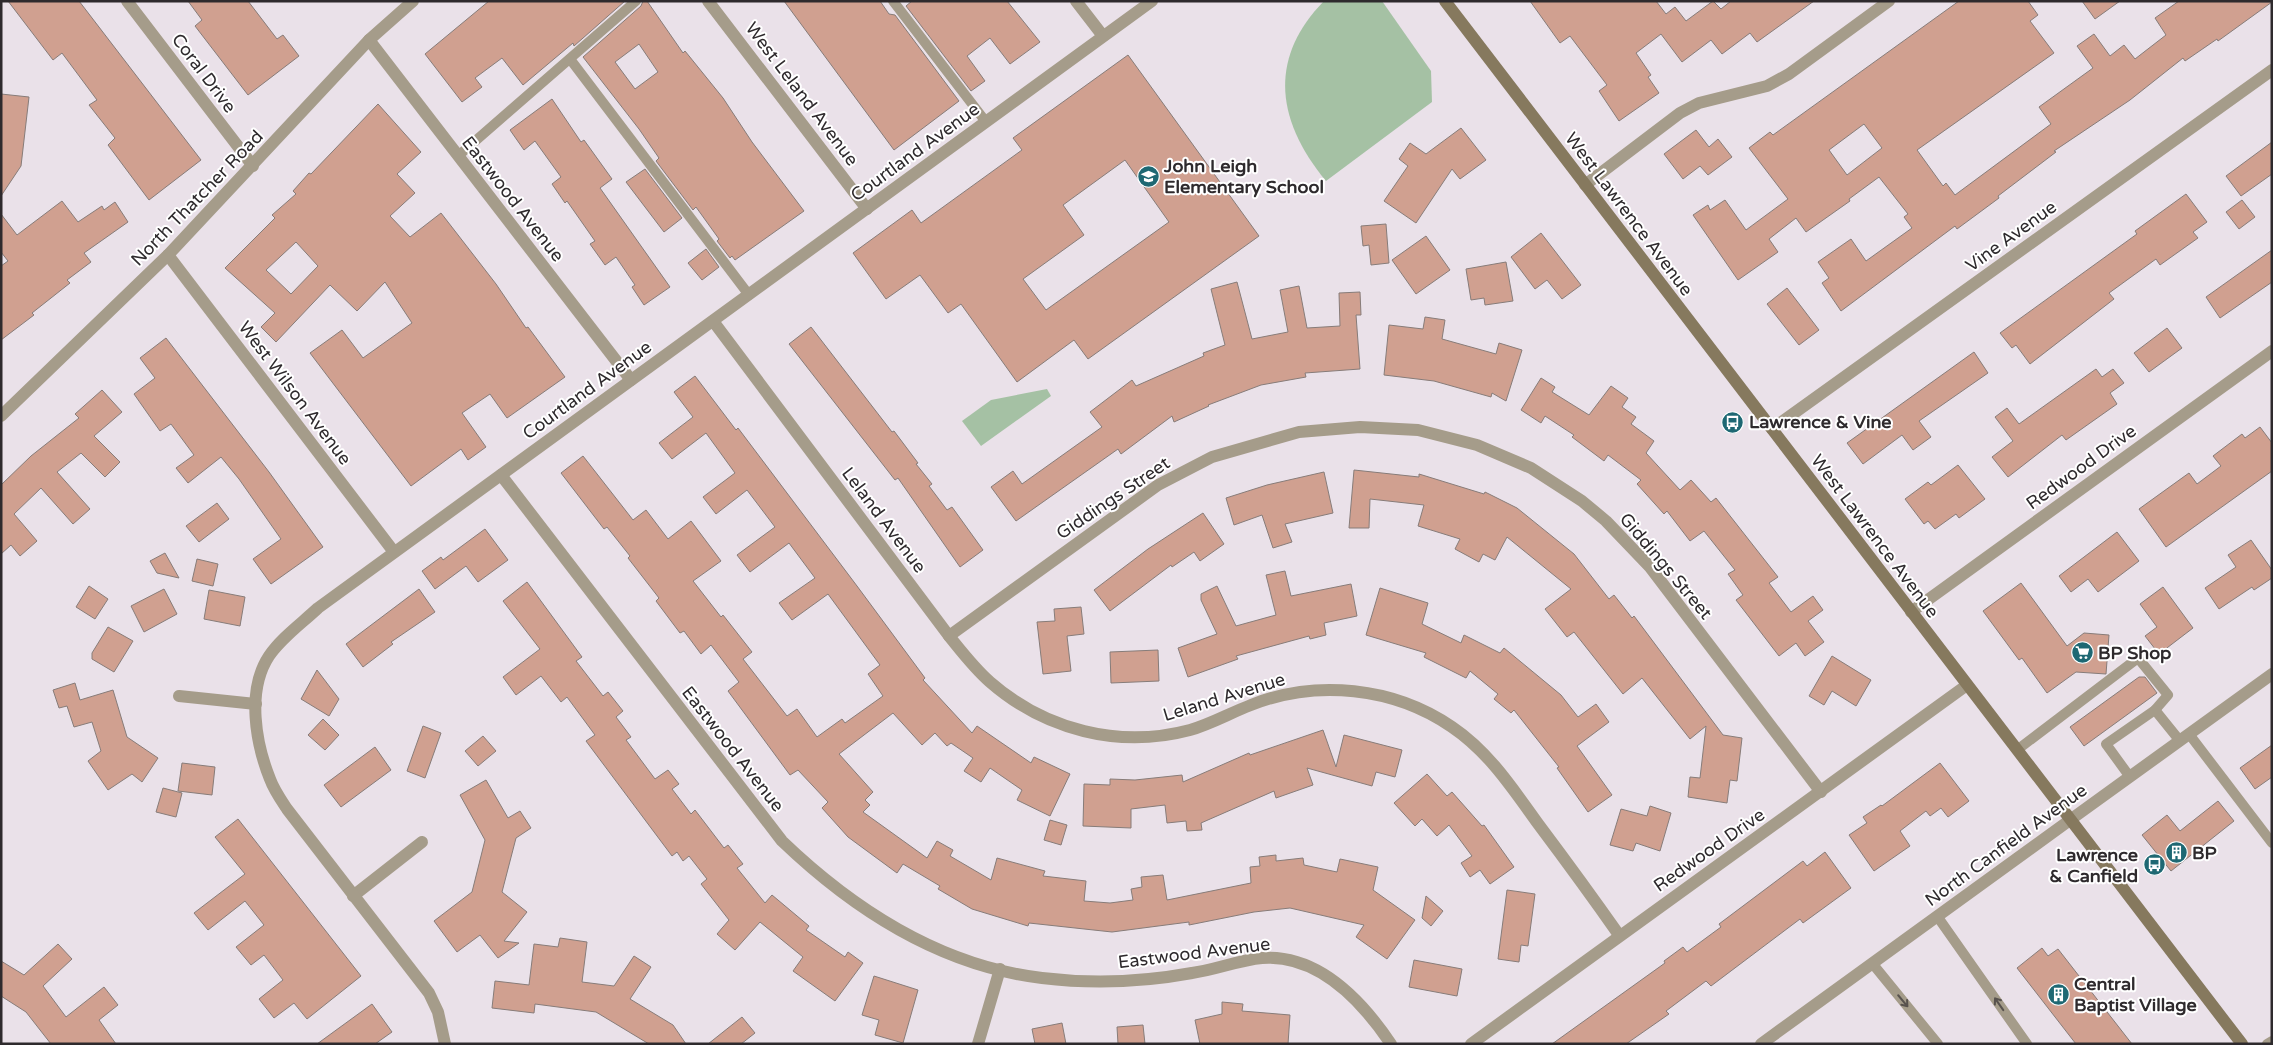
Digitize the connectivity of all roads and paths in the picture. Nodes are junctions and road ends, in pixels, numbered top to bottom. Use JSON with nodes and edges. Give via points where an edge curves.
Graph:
{"nodes":[{"id":1,"x":127,"y":1,"type":"edge"},
{"id":2,"x":414,"y":1,"type":"edge"},
{"id":3,"x":636,"y":1,"type":"edge"},
{"id":4,"x":708,"y":1,"type":"edge"},
{"id":5,"x":893,"y":1,"type":"edge"},
{"id":6,"x":1076,"y":1,"type":"edge"},
{"id":7,"x":1152,"y":1,"type":"edge"},
{"id":8,"x":1444,"y":1,"type":"edge"},
{"id":9,"x":1889,"y":1,"type":"edge"},
{"id":10,"x":1103,"y":36,"type":"junction"},
{"id":11,"x":369,"y":40,"type":"junction"},
{"id":12,"x":570,"y":59,"type":"junction"},
{"id":13,"x":2272,"y":70,"type":"edge"},
{"id":14,"x":986,"y":122,"type":"junction"},
{"id":15,"x":458,"y":156,"type":"junction"},
{"id":16,"x":253,"y":166,"type":"junction"},
{"id":17,"x":1585,"y":185,"type":"junction"},
{"id":18,"x":867,"y":209,"type":"junction"},
{"id":19,"x":168,"y":255,"type":"junction"},
{"id":20,"x":749,"y":295,"type":"junction"},
{"id":21,"x":713,"y":321,"type":"junction"},
{"id":22,"x":2272,"y":351,"type":"edge"},
{"id":23,"x":631,"y":380,"type":"junction"},
{"id":24,"x":1,"y":416,"type":"edge"},
{"id":25,"x":1772,"y":429,"type":"junction"},
{"id":26,"x":501,"y":475,"type":"junction"},
{"id":27,"x":394,"y":552,"type":"junction"},
{"id":28,"x":1911,"y":612,"type":"junction"},
{"id":29,"x":949,"y":636,"type":"junction"},
{"id":30,"x":2272,"y":674,"type":"edge"},
{"id":31,"x":1967,"y":685,"type":"junction"},
{"id":32,"x":179,"y":696,"type":"dead end"},
{"id":33,"x":256,"y":704,"type":"junction"},
{"id":34,"x":2155,"y":710,"type":"junction"},
{"id":35,"x":2184,"y":738,"type":"junction"},
{"id":36,"x":2017,"y":750,"type":"junction"},
{"id":37,"x":2130,"y":777,"type":"junction"},
{"id":38,"x":1821,"y":792,"type":"junction"},
{"id":39,"x":2070,"y":820,"type":"junction"},
{"id":40,"x":422,"y":842,"type":"dead end"},
{"id":41,"x":2272,"y":843,"type":"edge"},
{"id":42,"x":353,"y":896,"type":"junction"},
{"id":43,"x":1937,"y":916,"type":"junction"},
{"id":44,"x":1619,"y":935,"type":"junction"},
{"id":45,"x":1872,"y":963,"type":"junction"},
{"id":46,"x":1000,"y":970,"type":"junction"},
{"id":47,"x":2272,"y":1041,"type":"edge"},
{"id":48,"x":445,"y":1044,"type":"edge"},
{"id":49,"x":978,"y":1044,"type":"edge"},
{"id":50,"x":1391,"y":1044,"type":"edge"},
{"id":51,"x":1472,"y":1044,"type":"edge"},
{"id":52,"x":1761,"y":1044,"type":"edge"},
{"id":53,"x":1938,"y":1044,"type":"edge"},
{"id":54,"x":2027,"y":1044,"type":"edge"},
{"id":55,"x":2242,"y":1044,"type":"edge"},
{"id":56,"x":2267,"y":1044,"type":"edge"}],
"edges":[{"from":1,"to":16,"type":"street","name":"Coral Drive"},
{"from":2,"to":11,"type":"street","name":"North Thatcher Road"},
{"from":3,"to":12,"type":"lane"},
{"from":4,"to":18,"type":"street","name":"West Leland Avenue"},
{"from":5,"to":14,"type":"lane"},
{"from":6,"to":10,"type":"street"},
{"from":7,"to":10,"type":"street","name":"Courtland Avenue"},
{"from":8,"to":17,"type":"main road","name":"West Lawrence Avenue"},
{"from":9,"to":17,"type":"street","via":[[1789,74],[1767,86],[1699,103],[1680,113]]},
{"from":10,"to":14,"type":"street","name":"Courtland Avenue"},
{"from":11,"to":15,"type":"street","name":"Eastwood Avenue"},
{"from":11,"to":16,"type":"street","name":"North Thatcher Road"},
{"from":12,"to":15,"type":"lane"},
{"from":12,"to":20,"type":"lane"},
{"from":13,"to":25,"type":"street","name":"Vine Avenue"},
{"from":14,"to":18,"type":"street","name":"Courtland Avenue"},
{"from":15,"to":23,"type":"street","name":"Eastwood Avenue"},
{"from":16,"to":19,"type":"street","name":"North Thatcher Road"},
{"from":17,"to":25,"type":"main road","name":"West Lawrence Avenue"},
{"from":18,"to":20,"type":"street","name":"Courtland Avenue"},
{"from":19,"to":24,"type":"street","name":"North Thatcher Road"},
{"from":19,"to":27,"type":"street","name":"West Wilson Avenue"},
{"from":20,"to":21,"type":"street","name":"Courtland Avenue"},
{"from":21,"to":23,"type":"street","name":"Courtland Avenue"},
{"from":21,"to":29,"type":"street","name":"Leland Avenue"},
{"from":22,"to":28,"type":"street","name":"Redwood Drive"},
{"from":23,"to":26,"type":"street","name":"Courtland Avenue"},
{"from":25,"to":28,"type":"main road","name":"West Lawrence Avenue"},
{"from":26,"to":27,"type":"street","name":"Courtland Avenue"},
{"from":26,"to":46,"type":"street","name":"Eastwood Avenue","via":[[782,841],[850,901],[888,924],[960,958]]},
{"from":27,"to":33,"type":"street","name":"Courtland Avenue","via":[[318,608],[268,657],[259,680]]},
{"from":28,"to":31,"type":"main road","name":"West Lawrence Avenue"},
{"from":29,"to":38,"type":"street","name":"Giddings Street","via":[[1158,485],[1212,457],[1299,432],[1360,427],[1418,430],[1476,445],[1531,468],[1606,521],[1650,567]]},
{"from":29,"to":44,"type":"street","name":"Leland Avenue","via":[[971,663],[1012,699],[1034,713],[1101,736],[1143,737],[1188,730],[1251,705],[1298,692],[1341,690],[1412,707],[1451,726],[1487,755]]},
{"from":30,"to":35,"type":"street","name":"North Canfield Avenue"},
{"from":31,"to":36,"type":"main road","name":"West Lawrence Avenue"},
{"from":31,"to":38,"type":"street","name":"Redwood Drive"},
{"from":32,"to":33,"type":"street"},
{"from":33,"to":42,"type":"street","name":"Courtland Avenue","via":[[262,754],[271,781],[287,809]]},
{"from":34,"to":35,"type":"lane"},
{"from":34,"to":36,"type":"lane","via":[[2168,695],[2138,658]]},
{"from":34,"to":37,"type":"lane","via":[[2106,744]]},
{"from":35,"to":37,"type":"street","name":"North Canfield Avenue"},
{"from":35,"to":41,"type":"lane"},
{"from":36,"to":39,"type":"main road","name":"West Lawrence Avenue"},
{"from":37,"to":39,"type":"street","name":"North Canfield Avenue"},
{"from":38,"to":44,"type":"street","name":"Redwood Drive"},
{"from":39,"to":43,"type":"street","name":"North Canfield Avenue"},
{"from":39,"to":55,"type":"main road","name":"West Lawrence Avenue"},
{"from":40,"to":42,"type":"street"},
{"from":42,"to":48,"type":"street","name":"Courtland Avenue","via":[[429,994],[438,1012]]},
{"from":43,"to":45,"type":"street","name":"North Canfield Avenue"},
{"from":54,"to":43,"type":"lane","one_way":true},
{"from":44,"to":51,"type":"street","name":"Redwood Drive"},
{"from":45,"to":52,"type":"street","name":"North Canfield Avenue"},
{"from":45,"to":53,"type":"lane","one_way":true},
{"from":46,"to":49,"type":"street"},
{"from":46,"to":50,"type":"street","name":"Eastwood Avenue","via":[[1041,978],[1119,981],[1193,973],[1262,958],[1288,960],[1314,969],[1341,986],[1365,1008]]},
{"from":47,"to":56,"type":"lane"}]}
